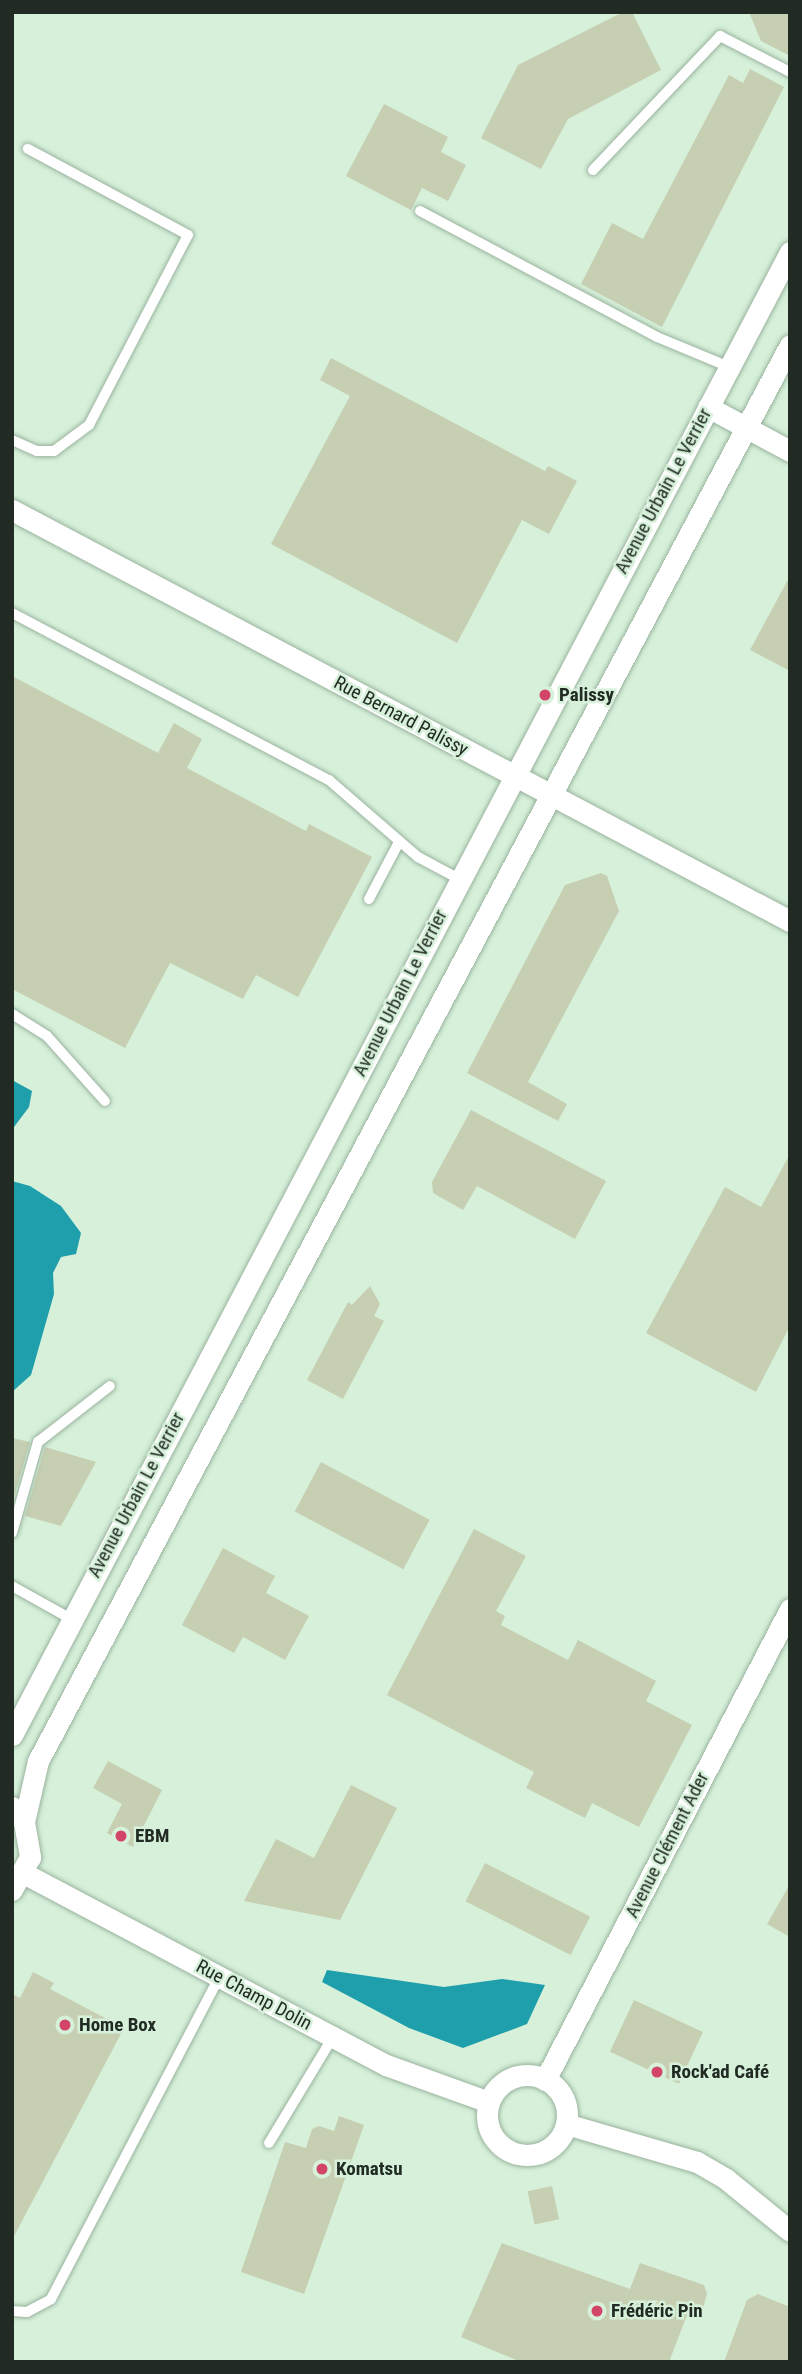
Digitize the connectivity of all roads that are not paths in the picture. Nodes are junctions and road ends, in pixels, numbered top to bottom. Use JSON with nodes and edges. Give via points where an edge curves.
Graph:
{"nodes":[{"id":1,"x":790,"y":72,"type":"edge"},
{"id":2,"x":28,"y":149,"type":"dead end"},
{"id":3,"x":593,"y":170,"type":"dead end"},
{"id":4,"x":420,"y":211,"type":"dead end"},
{"id":5,"x":790,"y":252,"type":"edge"},
{"id":6,"x":790,"y":345,"type":"edge"},
{"id":7,"x":729,"y":367,"type":"junction"},
{"id":8,"x":708,"y":407,"type":"junction"},
{"id":9,"x":746,"y":428,"type":"junction"},
{"id":10,"x":12,"y":440,"type":"edge"},
{"id":11,"x":790,"y":451,"type":"edge"},
{"id":12,"x":12,"y":510,"type":"edge"},
{"id":13,"x":12,"y":614,"type":"edge"},
{"id":14,"x":513,"y":775,"type":"junction"},
{"id":15,"x":553,"y":796,"type":"junction"},
{"id":16,"x":399,"y":842,"type":"junction"},
{"id":17,"x":458,"y":879,"type":"junction"},
{"id":18,"x":369,"y":899,"type":"dead end"},
{"id":19,"x":790,"y":921,"type":"edge"},
{"id":20,"x":12,"y":1014,"type":"edge"},
{"id":21,"x":105,"y":1101,"type":"dead end"},
{"id":22,"x":110,"y":1386,"type":"dead end"},
{"id":23,"x":12,"y":1533,"type":"edge"},
{"id":24,"x":12,"y":1586,"type":"edge"},
{"id":25,"x":790,"y":1609,"type":"edge"},
{"id":26,"x":71,"y":1619,"type":"junction"},
{"id":27,"x":12,"y":1735,"type":"edge"},
{"id":28,"x":18,"y":1815,"type":"edge"},
{"id":29,"x":18,"y":1882,"type":"edge"},
{"id":30,"x":219,"y":1977,"type":"junction"},
{"id":31,"x":333,"y":2037,"type":"junction"},
{"id":32,"x":545,"y":2080,"type":"junction"},
{"id":33,"x":489,"y":2102,"type":"junction"},
{"id":34,"x":566,"y":2124,"type":"junction"},
{"id":35,"x":269,"y":2143,"type":"dead end"},
{"id":36,"x":790,"y":2231,"type":"edge"},
{"id":37,"x":12,"y":2311,"type":"edge"}],
"edges":[{"from":1,"to":3,"type":"lane","via":[[720,36]]},
{"from":2,"to":10,"type":"lane","via":[[188,235],[89,425],[54,451],[37,451]]},
{"from":4,"to":7,"type":"lane","via":[[657,337]]},
{"from":5,"to":7,"type":"street","name":"Avenue Urbain Le Verrier"},
{"from":6,"to":9,"type":"street","name":"Avenue Urbain Le Verrier"},
{"from":7,"to":8,"type":"street","name":"Avenue Urbain Le Verrier"},
{"from":8,"to":9,"type":"street"},
{"from":8,"to":14,"type":"street","name":"Avenue Urbain Le Verrier"},
{"from":9,"to":11,"type":"street"},
{"from":9,"to":15,"type":"street","name":"Avenue Urbain Le Verrier"},
{"from":12,"to":14,"type":"street","name":"Rue Bernard Palissy"},
{"from":13,"to":16,"type":"lane","via":[[329,780]]},
{"from":14,"to":15,"type":"street","name":"Rue Bernard Palissy"},
{"from":14,"to":17,"type":"street","name":"Avenue Urbain Le Verrier"},
{"from":15,"to":19,"type":"street","name":"Rue Bernard Palissy"},
{"from":15,"to":28,"type":"street","name":"Avenue Urbain Le Verrier","via":[[38,1761]]},
{"from":16,"to":17,"type":"lane"},
{"from":16,"to":18,"type":"lane"},
{"from":17,"to":26,"type":"street","name":"Avenue Urbain Le Verrier"},
{"from":20,"to":21,"type":"lane","via":[[47,1036]]},
{"from":22,"to":23,"type":"lane","via":[[38,1443]]},
{"from":24,"to":26,"type":"lane"},
{"from":25,"to":32,"type":"street","name":"Avenue Clément Ader"},
{"from":26,"to":27,"type":"street","name":"Avenue Urbain Le Verrier"},
{"from":28,"to":29,"type":"street","name":"Avenue Urbain Le Verrier","via":[[30,1839]]},
{"from":29,"to":30,"type":"street","name":"Rue Champ Dolin"},
{"from":30,"to":31,"type":"street","name":"Rue Champ Dolin"},
{"from":30,"to":37,"type":"lane","via":[[51,2299],[27,2312]]},
{"from":31,"to":33,"type":"street","name":"Rue Champ Dolin","via":[[432,2085]]},
{"from":31,"to":35,"type":"lane"},
{"from":32,"to":33,"type":"street","via":[[529,2075],[512,2078],[498,2087]]},
{"from":32,"to":34,"type":"street","via":[[563,2098]]},
{"from":33,"to":34,"type":"street","via":[[487,2115],[495,2139],[516,2154],[552,2146]]},
{"from":34,"to":36,"type":"street","via":[[697,2162],[726,2179]]}]}
